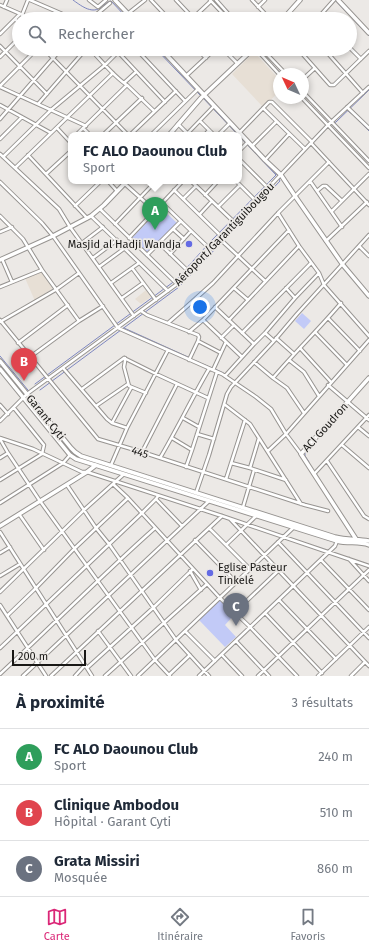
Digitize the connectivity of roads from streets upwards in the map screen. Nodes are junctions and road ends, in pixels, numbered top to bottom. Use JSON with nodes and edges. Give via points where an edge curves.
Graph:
{"nodes":[{"id":1,"x":7,"y":0,"type":"edge"},
{"id":2,"x":29,"y":0,"type":"edge"},
{"id":3,"x":89,"y":0,"type":"edge"},
{"id":4,"x":106,"y":0,"type":"edge"},
{"id":5,"x":115,"y":0,"type":"edge"},
{"id":6,"x":145,"y":0,"type":"edge"},
{"id":7,"x":151,"y":0,"type":"edge"},
{"id":8,"x":176,"y":0,"type":"edge"},
{"id":9,"x":216,"y":0,"type":"edge"},
{"id":10,"x":252,"y":0,"type":"edge"},
{"id":11,"x":265,"y":0,"type":"edge"},
{"id":12,"x":300,"y":0,"type":"edge"},
{"id":13,"x":334,"y":0,"type":"edge"},
{"id":14,"x":338,"y":0,"type":"edge"},
{"id":15,"x":210,"y":1,"type":"edge"},
{"id":16,"x":110,"y":3,"type":"dead end"},
{"id":17,"x":2,"y":6,"type":"edge"},
{"id":18,"x":258,"y":7,"type":"junction"},
{"id":19,"x":15,"y":12,"type":"edge"},
{"id":20,"x":23,"y":12,"type":"edge"},
{"id":21,"x":57,"y":12,"type":"edge"},
{"id":22,"x":99,"y":12,"type":"edge"},
{"id":23,"x":125,"y":12,"type":"edge"},
{"id":24,"x":130,"y":12,"type":"edge"},
{"id":25,"x":162,"y":12,"type":"edge"},
{"id":26,"x":187,"y":12,"type":"edge"},
{"id":27,"x":200,"y":12,"type":"edge"},
{"id":28,"x":221,"y":12,"type":"edge"},
{"id":29,"x":227,"y":12,"type":"edge"},
{"id":30,"x":263,"y":12,"type":"edge"},
{"id":31,"x":289,"y":12,"type":"edge"},
{"id":32,"x":325,"y":12,"type":"edge"},
{"id":33,"x":349,"y":12,"type":"edge"},
{"id":34,"x":357,"y":21,"type":"edge"},
{"id":35,"x":12,"y":22,"type":"edge"},
{"id":36,"x":0,"y":34,"type":"edge"},
{"id":37,"x":369,"y":34,"type":"edge"},
{"id":38,"x":12,"y":45,"type":"edge"},
{"id":39,"x":0,"y":46,"type":"edge"},
{"id":40,"x":369,"y":51,"type":"edge"},
{"id":41,"x":5,"y":52,"type":"junction"},
{"id":42,"x":357,"y":55,"type":"edge"},
{"id":43,"x":30,"y":56,"type":"edge"},
{"id":44,"x":80,"y":56,"type":"edge"},
{"id":45,"x":97,"y":56,"type":"edge"},
{"id":46,"x":114,"y":56,"type":"edge"},
{"id":47,"x":122,"y":56,"type":"edge"},
{"id":48,"x":143,"y":56,"type":"edge"},
{"id":49,"x":167,"y":56,"type":"edge"},
{"id":50,"x":230,"y":56,"type":"edge"},
{"id":51,"x":246,"y":56,"type":"edge"},
{"id":52,"x":261,"y":56,"type":"edge"},
{"id":53,"x":269,"y":56,"type":"edge"},
{"id":54,"x":304,"y":56,"type":"edge"},
{"id":55,"x":330,"y":56,"type":"edge"},
{"id":56,"x":0,"y":57,"type":"edge"},
{"id":57,"x":53,"y":58,"type":"joint"},
{"id":58,"x":206,"y":58,"type":"edge"},
{"id":59,"x":361,"y":59,"type":"junction"},
{"id":60,"x":237,"y":63,"type":"junction"},
{"id":61,"x":105,"y":65,"type":"junction"},
{"id":62,"x":20,"y":66,"type":"junction"},
{"id":63,"x":274,"y":68,"type":"edge"},
{"id":64,"x":280,"y":68,"type":"edge"},
{"id":65,"x":315,"y":68,"type":"junction"},
{"id":66,"x":66,"y":72,"type":"junction"},
{"id":67,"x":136,"y":72,"type":"junction"},
{"id":68,"x":346,"y":73,"type":"junction"},
{"id":69,"x":113,"y":74,"type":"junction"},
{"id":70,"x":309,"y":74,"type":"edge"},
{"id":71,"x":186,"y":76,"type":"junction"},
{"id":72,"x":34,"y":81,"type":"junction"},
{"id":73,"x":126,"y":84,"type":"junction"},
{"id":74,"x":0,"y":86,"type":"edge"},
{"id":75,"x":80,"y":86,"type":"junction"},
{"id":76,"x":369,"y":87,"type":"edge"},
{"id":77,"x":197,"y":90,"type":"junction"},
{"id":78,"x":176,"y":91,"type":"junction"},
{"id":79,"x":363,"y":93,"type":"junction"},
{"id":80,"x":47,"y":94,"type":"junction"},
{"id":81,"x":204,"y":95,"type":"junction"},
{"id":82,"x":21,"y":96,"type":"junction"},
{"id":83,"x":90,"y":96,"type":"junction"},
{"id":84,"x":142,"y":98,"type":"junction"},
{"id":85,"x":309,"y":98,"type":"edge"},
{"id":86,"x":164,"y":102,"type":"junction"},
{"id":87,"x":185,"y":102,"type":"junction"},
{"id":88,"x":38,"y":104,"type":"junction"},
{"id":89,"x":308,"y":104,"type":"edge"},
{"id":90,"x":0,"y":105,"type":"edge"},
{"id":91,"x":213,"y":107,"type":"junction"},
{"id":92,"x":347,"y":107,"type":"junction"},
{"id":93,"x":263,"y":108,"type":"junction"},
{"id":94,"x":103,"y":109,"type":"junction"},
{"id":95,"x":9,"y":110,"type":"junction"},
{"id":96,"x":51,"y":110,"type":"junction"},
{"id":97,"x":154,"y":111,"type":"junction"},
{"id":98,"x":22,"y":117,"type":"junction"},
{"id":99,"x":68,"y":118,"type":"junction"},
{"id":100,"x":0,"y":119,"type":"edge"},
{"id":101,"x":200,"y":121,"type":"junction"},
{"id":102,"x":116,"y":122,"type":"junction"},
{"id":103,"x":276,"y":122,"type":"junction"},
{"id":104,"x":331,"y":122,"type":"junction"},
{"id":105,"x":178,"y":124,"type":"junction"},
{"id":106,"x":229,"y":124,"type":"junction"},
{"id":107,"x":36,"y":125,"type":"junction"},
{"id":108,"x":328,"y":125,"type":"junction"},
{"id":109,"x":84,"y":127,"type":"junction"},
{"id":110,"x":369,"y":127,"type":"edge"},
{"id":111,"x":57,"y":128,"type":"junction"},
{"id":112,"x":209,"y":130,"type":"edge"},
{"id":113,"x":79,"y":132,"type":"edge"},
{"id":114,"x":88,"y":132,"type":"edge"},
{"id":115,"x":106,"y":132,"type":"edge"},
{"id":116,"x":127,"y":132,"type":"edge"},
{"id":117,"x":133,"y":132,"type":"edge"},
{"id":118,"x":154,"y":132,"type":"edge"},
{"id":119,"x":171,"y":132,"type":"edge"},
{"id":120,"x":185,"y":132,"type":"edge"},
{"id":121,"x":191,"y":132,"type":"edge"},
{"id":122,"x":221,"y":132,"type":"edge"},
{"id":123,"x":238,"y":132,"type":"edge"},
{"id":124,"x":240,"y":132,"type":"edge"},
{"id":125,"x":51,"y":133,"type":"junction"},
{"id":126,"x":289,"y":134,"type":"junction"},
{"id":127,"x":242,"y":137,"type":"edge"},
{"id":128,"x":0,"y":139,"type":"edge"},
{"id":129,"x":68,"y":139,"type":"edge"},
{"id":130,"x":311,"y":142,"type":"junction"},
{"id":131,"x":247,"y":143,"type":"junction"},
{"id":132,"x":252,"y":146,"type":"junction"},
{"id":133,"x":242,"y":148,"type":"edge"},
{"id":134,"x":305,"y":149,"type":"junction"},
{"id":135,"x":68,"y":154,"type":"edge"},
{"id":136,"x":28,"y":155,"type":"junction"},
{"id":137,"x":1,"y":156,"type":"edge"},
{"id":138,"x":265,"y":160,"type":"junction"},
{"id":139,"x":369,"y":161,"type":"edge"},
{"id":140,"x":242,"y":162,"type":"edge"},
{"id":141,"x":329,"y":162,"type":"junction"},
{"id":142,"x":15,"y":168,"type":"junction"},
{"id":143,"x":369,"y":168,"type":"edge"},
{"id":144,"x":46,"y":174,"type":"junction"},
{"id":145,"x":369,"y":174,"type":"edge"},
{"id":146,"x":281,"y":175,"type":"junction"},
{"id":147,"x":310,"y":181,"type":"junction"},
{"id":148,"x":0,"y":182,"type":"edge"},
{"id":149,"x":98,"y":184,"type":"edge"},
{"id":150,"x":111,"y":184,"type":"edge"},
{"id":151,"x":123,"y":184,"type":"edge"},
{"id":152,"x":127,"y":184,"type":"edge"},
{"id":153,"x":153,"y":184,"type":"edge"},
{"id":154,"x":178,"y":184,"type":"edge"},
{"id":155,"x":215,"y":184,"type":"edge"},
{"id":156,"x":240,"y":185,"type":"joint"},
{"id":157,"x":196,"y":186,"type":"joint"},
{"id":158,"x":268,"y":188,"type":"junction"},
{"id":159,"x":354,"y":189,"type":"junction"},
{"id":160,"x":174,"y":190,"type":"junction"},
{"id":161,"x":118,"y":191,"type":"junction"},
{"id":162,"x":317,"y":191,"type":"junction"},
{"id":163,"x":205,"y":195,"type":"junction"},
{"id":164,"x":295,"y":196,"type":"junction"},
{"id":165,"x":141,"y":198,"type":"junction"},
{"id":166,"x":184,"y":198,"type":"junction"},
{"id":167,"x":256,"y":201,"type":"junction"},
{"id":168,"x":342,"y":201,"type":"junction"},
{"id":169,"x":212,"y":202,"type":"junction"},
{"id":170,"x":162,"y":203,"type":"junction"},
{"id":171,"x":368,"y":204,"type":"edge"},
{"id":172,"x":75,"y":206,"type":"junction"},
{"id":173,"x":218,"y":207,"type":"junction"},
{"id":174,"x":100,"y":209,"type":"junction"},
{"id":175,"x":155,"y":211,"type":"junction"},
{"id":176,"x":332,"y":211,"type":"junction"},
{"id":177,"x":278,"y":213,"type":"junction"},
{"id":178,"x":200,"y":214,"type":"junction"},
{"id":179,"x":0,"y":216,"type":"edge"},
{"id":180,"x":91,"y":216,"type":"junction"},
{"id":181,"x":87,"y":218,"type":"junction"},
{"id":182,"x":181,"y":221,"type":"junction"},
{"id":183,"x":235,"y":223,"type":"junction"},
{"id":184,"x":115,"y":224,"type":"junction"},
{"id":185,"x":12,"y":227,"type":"junction"},
{"id":186,"x":70,"y":227,"type":"junction"},
{"id":187,"x":103,"y":227,"type":"junction"},
{"id":188,"x":342,"y":227,"type":"junction"},
{"id":189,"x":173,"y":229,"type":"junction"},
{"id":190,"x":289,"y":230,"type":"junction"},
{"id":191,"x":192,"y":231,"type":"junction"},
{"id":192,"x":0,"y":232,"type":"edge"},
{"id":193,"x":53,"y":236,"type":"junction"},
{"id":194,"x":369,"y":236,"type":"edge"},
{"id":195,"x":129,"y":238,"type":"junction"},
{"id":196,"x":221,"y":238,"type":"junction"},
{"id":197,"x":116,"y":240,"type":"junction"},
{"id":198,"x":184,"y":240,"type":"junction"},
{"id":199,"x":326,"y":241,"type":"junction"},
{"id":200,"x":82,"y":243,"type":"junction"},
{"id":201,"x":159,"y":243,"type":"junction"},
{"id":202,"x":299,"y":246,"type":"junction"},
{"id":203,"x":359,"y":246,"type":"junction"},
{"id":204,"x":29,"y":248,"type":"junction"},
{"id":205,"x":125,"y":248,"type":"junction"},
{"id":206,"x":210,"y":250,"type":"junction"},
{"id":207,"x":170,"y":254,"type":"junction"},
{"id":208,"x":147,"y":255,"type":"junction"},
{"id":209,"x":238,"y":256,"type":"junction"},
{"id":210,"x":369,"y":256,"type":"edge"},
{"id":211,"x":93,"y":258,"type":"junction"},
{"id":212,"x":1,"y":260,"type":"edge"},
{"id":213,"x":139,"y":263,"type":"junction"},
{"id":214,"x":311,"y":263,"type":"junction"},
{"id":215,"x":342,"y":265,"type":"junction"},
{"id":216,"x":99,"y":267,"type":"junction"},
{"id":217,"x":132,"y":268,"type":"junction"},
{"id":218,"x":252,"y":268,"type":"junction"},
{"id":219,"x":42,"y":270,"type":"junction"},
{"id":220,"x":189,"y":272,"type":"junction"},
{"id":221,"x":79,"y":273,"type":"junction"},
{"id":222,"x":319,"y":273,"type":"junction"},
{"id":223,"x":265,"y":281,"type":"junction"},
{"id":224,"x":12,"y":282,"type":"junction"},
{"id":225,"x":111,"y":283,"type":"junction"},
{"id":226,"x":143,"y":283,"type":"junction"},
{"id":227,"x":177,"y":284,"type":"junction"},
{"id":228,"x":324,"y":285,"type":"junction"},
{"id":229,"x":0,"y":287,"type":"edge"},
{"id":230,"x":234,"y":288,"type":"junction"},
{"id":231,"x":286,"y":288,"type":"junction"},
{"id":232,"x":57,"y":289,"type":"junction"},
{"id":233,"x":168,"y":292,"type":"junction"},
{"id":234,"x":369,"y":296,"type":"edge"},
{"id":235,"x":122,"y":298,"type":"junction"},
{"id":236,"x":295,"y":298,"type":"junction"},
{"id":237,"x":156,"y":300,"type":"junction"},
{"id":238,"x":248,"y":300,"type":"junction"},
{"id":239,"x":341,"y":303,"type":"junction"},
{"id":240,"x":68,"y":305,"type":"junction"},
{"id":241,"x":103,"y":306,"type":"junction"},
{"id":242,"x":215,"y":307,"type":"junction"},
{"id":243,"x":141,"y":311,"type":"junction"},
{"id":244,"x":134,"y":316,"type":"junction"},
{"id":245,"x":328,"y":318,"type":"junction"},
{"id":246,"x":203,"y":320,"type":"junction"},
{"id":247,"x":229,"y":320,"type":"junction"},
{"id":248,"x":0,"y":321,"type":"edge"},
{"id":249,"x":80,"y":321,"type":"junction"},
{"id":250,"x":168,"y":323,"type":"junction"},
{"id":251,"x":234,"y":325,"type":"junction"},
{"id":252,"x":118,"y":328,"type":"junction"},
{"id":253,"x":190,"y":332,"type":"junction"},
{"id":254,"x":315,"y":332,"type":"junction"},
{"id":255,"x":242,"y":333,"type":"junction"},
{"id":256,"x":265,"y":333,"type":"junction"},
{"id":257,"x":369,"y":336,"type":"edge"},
{"id":258,"x":221,"y":338,"type":"junction"},
{"id":259,"x":276,"y":338,"type":"junction"},
{"id":260,"x":369,"y":340,"type":"edge"},
{"id":261,"x":198,"y":341,"type":"junction"},
{"id":262,"x":274,"y":341,"type":"junction"},
{"id":263,"x":226,"y":342,"type":"junction"},
{"id":264,"x":18,"y":343,"type":"junction"},
{"id":265,"x":254,"y":344,"type":"junction"},
{"id":266,"x":300,"y":348,"type":"junction"},
{"id":267,"x":168,"y":350,"type":"junction"},
{"id":268,"x":360,"y":351,"type":"junction"},
{"id":269,"x":221,"y":353,"type":"junction"},
{"id":270,"x":294,"y":354,"type":"junction"},
{"id":271,"x":30,"y":357,"type":"junction"},
{"id":272,"x":242,"y":357,"type":"junction"},
{"id":273,"x":124,"y":358,"type":"junction"},
{"id":274,"x":190,"y":360,"type":"junction"},
{"id":275,"x":289,"y":360,"type":"junction"},
{"id":276,"x":0,"y":361,"type":"edge"},
{"id":277,"x":254,"y":362,"type":"junction"},
{"id":278,"x":346,"y":365,"type":"junction"},
{"id":279,"x":63,"y":368,"type":"junction"},
{"id":280,"x":0,"y":369,"type":"edge"},
{"id":281,"x":209,"y":369,"type":"junction"},
{"id":282,"x":213,"y":370,"type":"junction"},
{"id":283,"x":217,"y":372,"type":"junction"},
{"id":284,"x":156,"y":374,"type":"junction"},
{"id":285,"x":225,"y":376,"type":"junction"},
{"id":286,"x":273,"y":378,"type":"junction"},
{"id":287,"x":369,"y":378,"type":"edge"},
{"id":288,"x":48,"y":379,"type":"junction"},
{"id":289,"x":235,"y":382,"type":"junction"},
{"id":290,"x":331,"y":382,"type":"junction"},
{"id":291,"x":128,"y":384,"type":"junction"},
{"id":292,"x":177,"y":384,"type":"junction"},
{"id":293,"x":328,"y":385,"type":"junction"},
{"id":294,"x":131,"y":388,"type":"junction"},
{"id":295,"x":82,"y":389,"type":"junction"},
{"id":296,"x":196,"y":392,"type":"junction"},
{"id":297,"x":146,"y":393,"type":"junction"},
{"id":298,"x":27,"y":394,"type":"junction"},
{"id":299,"x":319,"y":396,"type":"junction"},
{"id":300,"x":24,"y":398,"type":"junction"},
{"id":301,"x":208,"y":398,"type":"junction"},
{"id":302,"x":348,"y":402,"type":"junction"},
{"id":303,"x":224,"y":404,"type":"junction"},
{"id":304,"x":0,"y":405,"type":"edge"},
{"id":305,"x":96,"y":406,"type":"junction"},
{"id":306,"x":14,"y":408,"type":"junction"},
{"id":307,"x":304,"y":413,"type":"junction"},
{"id":308,"x":8,"y":414,"type":"junction"},
{"id":309,"x":183,"y":418,"type":"junction"},
{"id":310,"x":368,"y":418,"type":"edge"},
{"id":311,"x":245,"y":420,"type":"junction"},
{"id":312,"x":0,"y":421,"type":"edge"},
{"id":313,"x":112,"y":423,"type":"junction"},
{"id":314,"x":199,"y":426,"type":"junction"},
{"id":315,"x":358,"y":427,"type":"junction"},
{"id":316,"x":128,"y":428,"type":"junction"},
{"id":317,"x":197,"y":434,"type":"junction"},
{"id":318,"x":286,"y":434,"type":"junction"},
{"id":319,"x":369,"y":436,"type":"edge"},
{"id":320,"x":172,"y":438,"type":"junction"},
{"id":321,"x":259,"y":438,"type":"junction"},
{"id":322,"x":214,"y":439,"type":"junction"},
{"id":323,"x":342,"y":445,"type":"junction"},
{"id":324,"x":120,"y":446,"type":"junction"},
{"id":325,"x":192,"y":450,"type":"junction"},
{"id":326,"x":268,"y":451,"type":"junction"},
{"id":327,"x":142,"y":452,"type":"junction"},
{"id":328,"x":8,"y":453,"type":"junction"},
{"id":329,"x":42,"y":454,"type":"junction"},
{"id":330,"x":301,"y":454,"type":"junction"},
{"id":331,"x":70,"y":455,"type":"junction"},
{"id":332,"x":0,"y":458,"type":"edge"},
{"id":333,"x":160,"y":458,"type":"junction"},
{"id":334,"x":326,"y":461,"type":"junction"},
{"id":335,"x":63,"y":463,"type":"junction"},
{"id":336,"x":231,"y":463,"type":"junction"},
{"id":337,"x":96,"y":464,"type":"junction"},
{"id":338,"x":111,"y":465,"type":"junction"},
{"id":339,"x":186,"y":467,"type":"junction"},
{"id":340,"x":19,"y":468,"type":"junction"},
{"id":341,"x":250,"y":468,"type":"junction"},
{"id":342,"x":369,"y":468,"type":"edge"},
{"id":343,"x":254,"y":470,"type":"junction"},
{"id":344,"x":87,"y":472,"type":"junction"},
{"id":345,"x":125,"y":472,"type":"junction"},
{"id":346,"x":203,"y":472,"type":"junction"},
{"id":347,"x":314,"y":475,"type":"junction"},
{"id":348,"x":0,"y":480,"type":"edge"},
{"id":349,"x":226,"y":480,"type":"junction"},
{"id":350,"x":287,"y":480,"type":"junction"},
{"id":351,"x":116,"y":482,"type":"junction"},
{"id":352,"x":29,"y":484,"type":"junction"},
{"id":353,"x":113,"y":484,"type":"junction"},
{"id":354,"x":67,"y":485,"type":"junction"},
{"id":355,"x":249,"y":486,"type":"junction"},
{"id":356,"x":196,"y":493,"type":"junction"},
{"id":357,"x":158,"y":496,"type":"junction"},
{"id":358,"x":128,"y":498,"type":"junction"},
{"id":359,"x":156,"y":499,"type":"junction"},
{"id":360,"x":40,"y":501,"type":"junction"},
{"id":361,"x":209,"y":501,"type":"junction"},
{"id":362,"x":0,"y":503,"type":"edge"},
{"id":363,"x":302,"y":504,"type":"junction"},
{"id":364,"x":243,"y":507,"type":"junction"},
{"id":365,"x":201,"y":509,"type":"junction"},
{"id":366,"x":84,"y":510,"type":"junction"},
{"id":367,"x":328,"y":511,"type":"dead end"},
{"id":368,"x":142,"y":513,"type":"junction"},
{"id":369,"x":19,"y":514,"type":"junction"},
{"id":370,"x":256,"y":515,"type":"junction"},
{"id":371,"x":222,"y":516,"type":"junction"},
{"id":372,"x":230,"y":519,"type":"junction"},
{"id":373,"x":369,"y":519,"type":"edge"},
{"id":374,"x":247,"y":524,"type":"junction"},
{"id":375,"x":0,"y":526,"type":"edge"},
{"id":376,"x":182,"y":526,"type":"junction"},
{"id":377,"x":294,"y":527,"type":"junction"},
{"id":378,"x":96,"y":528,"type":"junction"},
{"id":379,"x":155,"y":528,"type":"junction"},
{"id":380,"x":209,"y":528,"type":"junction"},
{"id":381,"x":241,"y":531,"type":"junction"},
{"id":382,"x":0,"y":532,"type":"edge"},
{"id":383,"x":62,"y":532,"type":"junction"},
{"id":384,"x":284,"y":537,"type":"junction"},
{"id":385,"x":167,"y":540,"type":"junction"},
{"id":386,"x":195,"y":540,"type":"junction"},
{"id":387,"x":337,"y":541,"type":"junction"},
{"id":388,"x":356,"y":541,"type":"junction"},
{"id":389,"x":369,"y":541,"type":"edge"},
{"id":390,"x":278,"y":542,"type":"junction"},
{"id":391,"x":109,"y":544,"type":"junction"},
{"id":392,"x":226,"y":545,"type":"junction"},
{"id":393,"x":369,"y":545,"type":"edge"},
{"id":394,"x":10,"y":547,"type":"junction"},
{"id":395,"x":74,"y":548,"type":"junction"},
{"id":396,"x":44,"y":550,"type":"junction"},
{"id":397,"x":0,"y":553,"type":"edge"},
{"id":398,"x":328,"y":553,"type":"junction"},
{"id":399,"x":180,"y":554,"type":"junction"},
{"id":400,"x":264,"y":556,"type":"junction"},
{"id":401,"x":348,"y":559,"type":"junction"},
{"id":402,"x":119,"y":560,"type":"junction"},
{"id":403,"x":321,"y":560,"type":"junction"},
{"id":404,"x":20,"y":564,"type":"junction"},
{"id":405,"x":87,"y":565,"type":"junction"},
{"id":406,"x":369,"y":566,"type":"edge"},
{"id":407,"x":24,"y":569,"type":"junction"},
{"id":408,"x":193,"y":569,"type":"junction"},
{"id":409,"x":250,"y":569,"type":"junction"},
{"id":410,"x":369,"y":570,"type":"edge"},
{"id":411,"x":190,"y":571,"type":"junction"},
{"id":412,"x":278,"y":571,"type":"junction"},
{"id":413,"x":307,"y":573,"type":"junction"},
{"id":414,"x":130,"y":575,"type":"junction"},
{"id":415,"x":364,"y":575,"type":"junction"},
{"id":416,"x":0,"y":576,"type":"edge"},
{"id":417,"x":98,"y":581,"type":"junction"},
{"id":418,"x":369,"y":581,"type":"edge"},
{"id":419,"x":236,"y":582,"type":"junction"},
{"id":420,"x":207,"y":584,"type":"junction"},
{"id":421,"x":293,"y":586,"type":"junction"},
{"id":422,"x":36,"y":588,"type":"junction"},
{"id":423,"x":349,"y":589,"type":"junction"},
{"id":424,"x":201,"y":590,"type":"junction"},
{"id":425,"x":141,"y":591,"type":"junction"},
{"id":426,"x":0,"y":592,"type":"edge"},
{"id":427,"x":108,"y":596,"type":"junction"},
{"id":428,"x":220,"y":598,"type":"junction"},
{"id":429,"x":279,"y":600,"type":"junction"},
{"id":430,"x":335,"y":602,"type":"junction"},
{"id":431,"x":46,"y":604,"type":"junction"},
{"id":432,"x":0,"y":605,"type":"edge"},
{"id":433,"x":153,"y":608,"type":"junction"},
{"id":434,"x":369,"y":610,"type":"edge"},
{"id":435,"x":120,"y":611,"type":"junction"},
{"id":436,"x":235,"y":612,"type":"junction"},
{"id":437,"x":265,"y":613,"type":"junction"},
{"id":438,"x":7,"y":616,"type":"junction"},
{"id":439,"x":321,"y":616,"type":"junction"},
{"id":440,"x":56,"y":620,"type":"junction"},
{"id":441,"x":164,"y":623,"type":"junction"},
{"id":442,"x":250,"y":627,"type":"junction"},
{"id":443,"x":369,"y":627,"type":"edge"},
{"id":444,"x":132,"y":628,"type":"junction"},
{"id":445,"x":307,"y":629,"type":"junction"},
{"id":446,"x":98,"y":631,"type":"junction"},
{"id":447,"x":185,"y":631,"type":"junction"},
{"id":448,"x":17,"y":632,"type":"junction"},
{"id":449,"x":364,"y":632,"type":"junction"},
{"id":450,"x":66,"y":636,"type":"junction"},
{"id":451,"x":369,"y":638,"type":"edge"},
{"id":452,"x":176,"y":640,"type":"junction"},
{"id":453,"x":236,"y":641,"type":"junction"},
{"id":454,"x":142,"y":642,"type":"junction"},
{"id":455,"x":293,"y":643,"type":"junction"},
{"id":456,"x":350,"y":646,"type":"junction"},
{"id":457,"x":0,"y":647,"type":"edge"},
{"id":458,"x":28,"y":648,"type":"junction"},
{"id":459,"x":110,"y":648,"type":"junction"},
{"id":460,"x":76,"y":652,"type":"junction"},
{"id":461,"x":190,"y":655,"type":"junction"},
{"id":462,"x":222,"y":655,"type":"junction"},
{"id":463,"x":279,"y":657,"type":"junction"},
{"id":464,"x":336,"y":659,"type":"junction"},
{"id":465,"x":155,"y":660,"type":"junction"},
{"id":466,"x":215,"y":661,"type":"junction"},
{"id":467,"x":38,"y":662,"type":"junction"},
{"id":468,"x":120,"y":662,"type":"junction"},
{"id":469,"x":365,"y":662,"type":"junction"},
{"id":470,"x":85,"y":665,"type":"junction"},
{"id":471,"x":369,"y":666,"type":"edge"},
{"id":472,"x":87,"y":668,"type":"junction"},
{"id":473,"x":204,"y":671,"type":"junction"},
{"id":474,"x":264,"y":671,"type":"junction"},
{"id":475,"x":322,"y":673,"type":"junction"},
{"id":476,"x":0,"y":674,"type":"edge"},
{"id":477,"x":23,"y":676,"type":"edge"},
{"id":478,"x":46,"y":676,"type":"edge"},
{"id":479,"x":51,"y":676,"type":"edge"},
{"id":480,"x":74,"y":676,"type":"edge"},
{"id":481,"x":92,"y":676,"type":"edge"},
{"id":482,"x":105,"y":676,"type":"edge"},
{"id":483,"x":131,"y":676,"type":"edge"},
{"id":484,"x":138,"y":676,"type":"edge"},
{"id":485,"x":169,"y":676,"type":"edge"},
{"id":486,"x":199,"y":676,"type":"edge"},
{"id":487,"x":209,"y":676,"type":"edge"},
{"id":488,"x":242,"y":676,"type":"edge"},
{"id":489,"x":258,"y":676,"type":"edge"},
{"id":490,"x":269,"y":676,"type":"edge"},
{"id":491,"x":297,"y":676,"type":"edge"},
{"id":492,"x":318,"y":676,"type":"edge"},
{"id":493,"x":352,"y":676,"type":"edge"}],
"edges":[{"from":1,"to":17,"type":"street"},
{"from":2,"to":20,"type":"street"},
{"from":2,"to":21,"type":"street"},
{"from":3,"to":4,"type":"street","via":[[98,6]]},
{"from":5,"to":23,"type":"street"},
{"from":6,"to":24,"type":"street"},
{"from":7,"to":25,"type":"street"},
{"from":8,"to":26,"type":"street"},
{"from":9,"to":29,"type":"street"},
{"from":10,"to":18,"type":"street"},
{"from":11,"to":18,"type":"street"},
{"from":12,"to":31,"type":"street"},
{"from":13,"to":32,"type":"street"},
{"from":14,"to":33,"type":"street"},
{"from":15,"to":27,"type":"street"},
{"from":15,"to":28,"type":"street"},
{"from":16,"to":22,"type":"street"},
{"from":17,"to":19,"type":"street"},
{"from":18,"to":30,"type":"street"},
{"from":34,"to":37,"type":"street"},
{"from":35,"to":36,"type":"street"},
{"from":38,"to":41,"type":"street"},
{"from":39,"to":41,"type":"street"},
{"from":40,"to":59,"type":"street"},
{"from":41,"to":56,"type":"street"},
{"from":41,"to":62,"type":"street"},
{"from":42,"to":59,"type":"street"},
{"from":43,"to":62,"type":"street"},
{"from":44,"to":66,"type":"street"},
{"from":45,"to":61,"type":"street"},
{"from":46,"to":61,"type":"street"},
{"from":47,"to":67,"type":"street"},
{"from":48,"to":78,"type":"street"},
{"from":49,"to":71,"type":"street"},
{"from":50,"to":60,"type":"street"},
{"from":51,"to":60,"type":"street"},
{"from":52,"to":63,"type":"street"},
{"from":53,"to":64,"type":"street"},
{"from":54,"to":65,"type":"street"},
{"from":55,"to":68,"type":"street"},
{"from":57,"to":66,"type":"street"},
{"from":57,"to":72,"type":"street"},
{"from":58,"to":71,"type":"street"},
{"from":59,"to":68,"type":"street"},
{"from":60,"to":81,"type":"street"},
{"from":61,"to":69,"type":"street"},
{"from":61,"to":75,"type":"street"},
{"from":62,"to":72,"type":"street"},
{"from":62,"to":74,"type":"street"},
{"from":65,"to":68,"type":"street","via":[[332,85]]},
{"from":65,"to":70,"type":"street"},
{"from":66,"to":75,"type":"street"},
{"from":66,"to":80,"type":"street"},
{"from":67,"to":73,"type":"street"},
{"from":67,"to":86,"type":"street"},
{"from":68,"to":79,"type":"street"},
{"from":69,"to":73,"type":"street"},
{"from":69,"to":83,"type":"street"},
{"from":71,"to":77,"type":"street"},
{"from":72,"to":80,"type":"street"},
{"from":72,"to":82,"type":"street"},
{"from":73,"to":84,"type":"street"},
{"from":73,"to":94,"type":"street"},
{"from":74,"to":82,"type":"street"},
{"from":75,"to":83,"type":"street"},
{"from":75,"to":96,"type":"street"},
{"from":76,"to":79,"type":"street","name":"Aéroport/Garantiguibougou"},
{"from":77,"to":81,"type":"street"},
{"from":77,"to":87,"type":"street"},
{"from":78,"to":86,"type":"street"},
{"from":78,"to":87,"type":"street"},
{"from":79,"to":92,"type":"street","name":"Aéroport/Garantiguibougou"},
{"from":80,"to":88,"type":"street"},
{"from":81,"to":91,"type":"street"},
{"from":81,"to":105,"type":"street"},
{"from":82,"to":88,"type":"street"},
{"from":82,"to":95,"type":"street"},
{"from":83,"to":94,"type":"street"},
{"from":83,"to":99,"type":"street"},
{"from":84,"to":97,"type":"street"},
{"from":84,"to":102,"type":"street"},
{"from":85,"to":104,"type":"street"},
{"from":86,"to":97,"type":"street"},
{"from":87,"to":118,"type":"street"},
{"from":88,"to":96,"type":"street"},
{"from":89,"to":108,"type":"street"},
{"from":90,"to":95,"type":"street"},
{"from":91,"to":101,"type":"street"},
{"from":91,"to":106,"type":"street"},
{"from":92,"to":104,"type":"street","name":"Aéroport/Garantiguibougou"},
{"from":92,"to":110,"type":"street"},
{"from":93,"to":103,"type":"street"},
{"from":93,"to":124,"type":"street"},
{"from":93,"to":130,"type":"street","via":[[272,102]]},
{"from":94,"to":102,"type":"street"},
{"from":94,"to":109,"type":"street"},
{"from":95,"to":98,"type":"street"},
{"from":95,"to":100,"type":"street"},
{"from":96,"to":99,"type":"street"},
{"from":96,"to":107,"type":"street"},
{"from":97,"to":117,"type":"street"},
{"from":98,"to":107,"type":"street"},
{"from":98,"to":128,"type":"street"},
{"from":99,"to":109,"type":"street"},
{"from":99,"to":111,"type":"street"},
{"from":101,"to":112,"type":"street"},
{"from":101,"to":121,"type":"street"},
{"from":102,"to":115,"type":"street"},
{"from":102,"to":116,"type":"street"},
{"from":103,"to":126,"type":"street"},
{"from":103,"to":132,"type":"street"},
{"from":104,"to":108,"type":"street","name":"Aéroport/Garantiguibougou"},
{"from":104,"to":139,"type":"street"},
{"from":105,"to":119,"type":"street"},
{"from":105,"to":120,"type":"street"},
{"from":106,"to":122,"type":"street"},
{"from":106,"to":123,"type":"street"},
{"from":107,"to":125,"type":"street"},
{"from":107,"to":137,"type":"street"},
{"from":108,"to":130,"type":"street","name":"Aéroport/Garantiguibougou"},
{"from":108,"to":143,"type":"street"},
{"from":109,"to":113,"type":"street"},
{"from":109,"to":114,"type":"street"},
{"from":111,"to":125,"type":"street"},
{"from":111,"to":129,"type":"street"},
{"from":125,"to":136,"type":"street"},
{"from":126,"to":134,"type":"street"},
{"from":126,"to":138,"type":"street"},
{"from":127,"to":131,"type":"street"},
{"from":130,"to":134,"type":"street","name":"Aéroport/Garantiguibougou"},
{"from":130,"to":141,"type":"street"},
{"from":131,"to":132,"type":"street"},
{"from":131,"to":133,"type":"street"},
{"from":132,"to":138,"type":"street"},
{"from":134,"to":146,"type":"street","name":"Aéroport/Garantiguibougou"},
{"from":135,"to":144,"type":"street"},
{"from":136,"to":142,"type":"street"},
{"from":136,"to":144,"type":"street"},
{"from":137,"to":142,"type":"street"},
{"from":138,"to":146,"type":"street"},
{"from":140,"to":158,"type":"street"},
{"from":141,"to":147,"type":"street"},
{"from":141,"to":159,"type":"street"},
{"from":142,"to":186,"type":"street","via":[[59,209]]},
{"from":144,"to":172,"type":"street"},
{"from":145,"to":159,"type":"street"},
{"from":146,"to":158,"type":"street","name":"Aéroport/Garantiguibougou"},
{"from":146,"to":164,"type":"street"},
{"from":147,"to":162,"type":"street"},
{"from":147,"to":164,"type":"street"},
{"from":148,"to":193,"type":"street"},
{"from":149,"to":172,"type":"street"},
{"from":150,"to":161,"type":"street"},
{"from":151,"to":161,"type":"street"},
{"from":152,"to":165,"type":"street"},
{"from":153,"to":165,"type":"street"},
{"from":154,"to":160,"type":"street"},
{"from":155,"to":163,"type":"street"},
{"from":156,"to":167,"type":"street"},
{"from":156,"to":173,"type":"street"},
{"from":157,"to":163,"type":"street"},
{"from":157,"to":166,"type":"street"},
{"from":158,"to":167,"type":"street","name":"Aéroport/Garantiguibougou"},
{"from":159,"to":168,"type":"street"},
{"from":159,"to":171,"type":"street"},
{"from":160,"to":166,"type":"street"},
{"from":160,"to":170,"type":"street"},
{"from":161,"to":174,"type":"street"},
{"from":162,"to":168,"type":"street","via":[[326,186]]},
{"from":162,"to":176,"type":"street"},
{"from":163,"to":169,"type":"street"},
{"from":164,"to":177,"type":"street"},
{"from":164,"to":199,"type":"street"},
{"from":165,"to":175,"type":"street"},
{"from":165,"to":184,"type":"street"},
{"from":166,"to":178,"type":"street"},
{"from":167,"to":183,"type":"street","name":"Aéroport/Garantiguibougou"},
{"from":168,"to":176,"type":"street"},
{"from":169,"to":173,"type":"street"},
{"from":169,"to":178,"type":"street"},
{"from":170,"to":175,"type":"street"},
{"from":170,"to":182,"type":"street"},
{"from":171,"to":188,"type":"street"},
{"from":172,"to":181,"type":"street"},
{"from":173,"to":183,"type":"street"},
{"from":174,"to":180,"type":"street"},
{"from":174,"to":184,"type":"street"},
{"from":175,"to":195,"type":"street"},
{"from":176,"to":188,"type":"street"},
{"from":177,"to":190,"type":"street"},
{"from":177,"to":209,"type":"street"},
{"from":178,"to":196,"type":"street"},
{"from":179,"to":185,"type":"street"},
{"from":180,"to":181,"type":"street"},
{"from":180,"to":187,"type":"street"},
{"from":181,"to":186,"type":"street"},
{"from":182,"to":189,"type":"street"},
{"from":182,"to":191,"type":"street"},
{"from":183,"to":196,"type":"street","name":"Aéroport/Garantiguibougou"},
{"from":184,"to":195,"type":"street"},
{"from":185,"to":192,"type":"street"},
{"from":185,"to":204,"type":"street"},
{"from":186,"to":193,"type":"street"},
{"from":186,"to":200,"type":"street"},
{"from":187,"to":197,"type":"street"},
{"from":187,"to":200,"type":"street"},
{"from":188,"to":199,"type":"street"},
{"from":189,"to":198,"type":"street"},
{"from":189,"to":201,"type":"street"},
{"from":190,"to":202,"type":"street"},
{"from":190,"to":218,"type":"street"},
{"from":191,"to":198,"type":"street"},
{"from":191,"to":206,"type":"street"},
{"from":193,"to":204,"type":"street"},
{"from":193,"to":221,"type":"street"},
{"from":194,"to":203,"type":"street"},
{"from":195,"to":208,"type":"street"},
{"from":196,"to":206,"type":"street","name":"Aéroport/Garantiguibougou"},
{"from":196,"to":209,"type":"street"},
{"from":197,"to":205,"type":"street"},
{"from":197,"to":211,"type":"street"},
{"from":198,"to":207,"type":"street"},
{"from":199,"to":215,"type":"street"},
{"from":200,"to":211,"type":"street"},
{"from":201,"to":207,"type":"street"},
{"from":201,"to":208,"type":"street"},
{"from":202,"to":214,"type":"street"},
{"from":202,"to":223,"type":"street"},
{"from":203,"to":210,"type":"street"},
{"from":203,"to":215,"type":"street"},
{"from":204,"to":212,"type":"street"},
{"from":204,"to":219,"type":"street"},
{"from":205,"to":213,"type":"street"},
{"from":205,"to":216,"type":"street"},
{"from":206,"to":220,"type":"street","name":"Aéroport/Garantiguibougou"},
{"from":207,"to":220,"type":"street"},
{"from":208,"to":227,"type":"street"},
{"from":209,"to":218,"type":"street"},
{"from":209,"to":250,"type":"street","via":[[213,283]]},
{"from":211,"to":216,"type":"street"},
{"from":212,"to":224,"type":"street"},
{"from":213,"to":217,"type":"street"},
{"from":213,"to":233,"type":"street"},
{"from":214,"to":222,"type":"street"},
{"from":214,"to":231,"type":"street"},
{"from":215,"to":228,"type":"street"},
{"from":215,"to":234,"type":"street"},
{"from":216,"to":225,"type":"street"},
{"from":217,"to":225,"type":"street"},
{"from":217,"to":226,"type":"street"},
{"from":218,"to":223,"type":"street"},
{"from":218,"to":230,"type":"street"},
{"from":219,"to":224,"type":"street"},
{"from":219,"to":232,"type":"street"},
{"from":220,"to":227,"type":"street","name":"Aéroport/Garantiguibougou"},
{"from":221,"to":232,"type":"street"},
{"from":221,"to":241,"type":"street"},
{"from":222,"to":228,"type":"street"},
{"from":222,"to":236,"type":"street"},
{"from":223,"to":238,"type":"street"},
{"from":224,"to":229,"type":"street"},
{"from":225,"to":235,"type":"street"},
{"from":226,"to":235,"type":"street"},
{"from":226,"to":237,"type":"street"},
{"from":227,"to":233,"type":"street","name":"Aéroport/Garantiguibougou"},
{"from":228,"to":239,"type":"street"},
{"from":228,"to":259,"type":"street"},
{"from":230,"to":238,"type":"street"},
{"from":230,"to":242,"type":"street"},
{"from":231,"to":236,"type":"street"},
{"from":231,"to":255,"type":"street"},
{"from":232,"to":240,"type":"street"},
{"from":232,"to":248,"type":"street"},
{"from":233,"to":237,"type":"street","name":"Aéroport/Garantiguibougou"},
{"from":235,"to":244,"type":"street"},
{"from":236,"to":256,"type":"street"},
{"from":237,"to":243,"type":"street","name":"Aéroport/Garantiguibougou"},
{"from":238,"to":247,"type":"street"},
{"from":239,"to":245,"type":"street"},
{"from":239,"to":257,"type":"street"},
{"from":240,"to":249,"type":"street"},
{"from":240,"to":264,"type":"street"},
{"from":241,"to":249,"type":"street"},
{"from":241,"to":252,"type":"street"},
{"from":242,"to":246,"type":"street"},
{"from":242,"to":247,"type":"street"},
{"from":243,"to":244,"type":"street","name":"Aéroport/Garantiguibougou"},
{"from":243,"to":250,"type":"street"},
{"from":244,"to":252,"type":"street","name":"Aéroport/Garantiguibougou"},
{"from":245,"to":254,"type":"street"},
{"from":245,"to":268,"type":"street"},
{"from":246,"to":253,"type":"street"},
{"from":246,"to":258,"type":"street"},
{"from":247,"to":251,"type":"street"},
{"from":248,"to":264,"type":"street","name":"445"},
{"from":249,"to":271,"type":"street"},
{"from":250,"to":253,"type":"street"},
{"from":251,"to":255,"type":"street"},
{"from":251,"to":258,"type":"street"},
{"from":252,"to":267,"type":"street"},
{"from":252,"to":279,"type":"street","name":"Aéroport/Garantiguibougou"},
{"from":253,"to":261,"type":"street","via":[[198,335]]},
{"from":254,"to":266,"type":"street"},
{"from":254,"to":278,"type":"street"},
{"from":255,"to":265,"type":"street"},
{"from":256,"to":262,"type":"street"},
{"from":256,"to":265,"type":"street"},
{"from":258,"to":263,"type":"street"},
{"from":259,"to":262,"type":"street"},
{"from":259,"to":270,"type":"street"},
{"from":260,"to":268,"type":"street"},
{"from":261,"to":269,"type":"street"},
{"from":261,"to":274,"type":"street"},
{"from":262,"to":277,"type":"street"},
{"from":263,"to":269,"type":"street"},
{"from":263,"to":272,"type":"street"},
{"from":264,"to":271,"type":"street","name":"445"},
{"from":265,"to":272,"type":"street"},
{"from":266,"to":270,"type":"street"},
{"from":266,"to":290,"type":"street"},
{"from":267,"to":274,"type":"street"},
{"from":267,"to":284,"type":"street"},
{"from":268,"to":278,"type":"street"},
{"from":269,"to":282,"type":"street"},
{"from":270,"to":275,"type":"street"},
{"from":271,"to":288,"type":"street","name":"445"},
{"from":272,"to":285,"type":"street"},
{"from":273,"to":284,"type":"street"},
{"from":273,"to":291,"type":"street"},
{"from":273,"to":295,"type":"street"},
{"from":274,"to":281,"type":"street"},
{"from":275,"to":286,"type":"street"},
{"from":275,"to":299,"type":"street","via":[[304,372]]},
{"from":276,"to":298,"type":"street","name":"Garant Cyti"},
{"from":277,"to":286,"type":"street"},
{"from":277,"to":289,"type":"street"},
{"from":278,"to":290,"type":"street"},
{"from":279,"to":288,"type":"street","name":"Aéroport/Garantiguibougou"},
{"from":279,"to":295,"type":"street"},
{"from":280,"to":300,"type":"street","name":"Garant Cyti"},
{"from":281,"to":282,"type":"street"},
{"from":281,"to":296,"type":"street"},
{"from":282,"to":283,"type":"street"},
{"from":283,"to":285,"type":"street"},
{"from":283,"to":301,"type":"street"},
{"from":284,"to":292,"type":"street"},
{"from":284,"to":297,"type":"street"},
{"from":285,"to":289,"type":"street"},
{"from":286,"to":307,"type":"street","via":[[286,388]]},
{"from":287,"to":302,"type":"street","name":"ACI Goudron"},
{"from":288,"to":298,"type":"street","name":"Aéroport/Garantiguibougou"},
{"from":288,"to":324,"type":"street","name":"445","via":[[98,439]]},
{"from":289,"to":303,"type":"street"},
{"from":289,"to":318,"type":"street","via":[[271,409]]},
{"from":290,"to":293,"type":"street"},
{"from":291,"to":294,"type":"street"},
{"from":291,"to":305,"type":"street"},
{"from":292,"to":296,"type":"street"},
{"from":292,"to":327,"type":"street"},
{"from":293,"to":299,"type":"street"},
{"from":293,"to":302,"type":"street"},
{"from":294,"to":297,"type":"street"},
{"from":294,"to":313,"type":"street"},
{"from":295,"to":305,"type":"street"},
{"from":296,"to":301,"type":"street"},
{"from":296,"to":309,"type":"street"},
{"from":297,"to":316,"type":"street"},
{"from":298,"to":300,"type":"street","name":"Aéroport/Garantiguibougou"},
{"from":298,"to":338,"type":"street","name":"Garant Cyti","via":[[77,454]]},
{"from":299,"to":307,"type":"street"},
{"from":300,"to":306,"type":"street","name":"Aéroport/Garantiguibougou"},
{"from":300,"to":331,"type":"street","name":"Garant Cyti"},
{"from":301,"to":314,"type":"street"},
{"from":302,"to":310,"type":"street"},
{"from":302,"to":330,"type":"street","name":"ACI Goudron"},
{"from":303,"to":311,"type":"street"},
{"from":303,"to":322,"type":"street"},
{"from":304,"to":308,"type":"street"},
{"from":305,"to":313,"type":"street"},
{"from":306,"to":308,"type":"street","name":"Aéroport/Garantiguibougou"},
{"from":306,"to":329,"type":"street","via":[[44,445]]},
{"from":307,"to":318,"type":"street"},
{"from":308,"to":312,"type":"street","name":"Aéroport/Garantiguibougou"},
{"from":309,"to":314,"type":"street"},
{"from":309,"to":320,"type":"street"},
{"from":310,"to":315,"type":"street"},
{"from":311,"to":321,"type":"street"},
{"from":311,"to":336,"type":"street"},
{"from":313,"to":316,"type":"street"},
{"from":314,"to":317,"type":"street"},
{"from":315,"to":319,"type":"street"},
{"from":315,"to":323,"type":"street"},
{"from":316,"to":324,"type":"street"},
{"from":317,"to":322,"type":"street"},
{"from":317,"to":325,"type":"street"},
{"from":318,"to":326,"type":"street"},
{"from":318,"to":330,"type":"street"},
{"from":320,"to":325,"type":"street"},
{"from":320,"to":333,"type":"street"},
{"from":321,"to":326,"type":"street"},
{"from":321,"to":341,"type":"street"},
{"from":322,"to":346,"type":"street"},
{"from":323,"to":334,"type":"street"},
{"from":323,"to":342,"type":"street"},
{"from":324,"to":327,"type":"street","name":"445"},
{"from":324,"to":338,"type":"street"},
{"from":325,"to":339,"type":"street"},
{"from":326,"to":350,"type":"street"},
{"from":327,"to":333,"type":"street","name":"445"},
{"from":328,"to":329,"type":"street","via":[[0,438]]},
{"from":328,"to":332,"type":"street"},
{"from":328,"to":340,"type":"street"},
{"from":329,"to":335,"type":"street"},
{"from":329,"to":340,"type":"street"},
{"from":330,"to":347,"type":"street","name":"ACI Goudron"},
{"from":331,"to":335,"type":"street"},
{"from":331,"to":337,"type":"street","name":"Garant Cyti"},
{"from":333,"to":339,"type":"street","name":"445"},
{"from":334,"to":347,"type":"street"},
{"from":334,"to":373,"type":"street","via":[[364,516]]},
{"from":335,"to":344,"type":"street"},
{"from":335,"to":352,"type":"street"},
{"from":336,"to":341,"type":"street"},
{"from":336,"to":349,"type":"street"},
{"from":337,"to":344,"type":"street"},
{"from":337,"to":345,"type":"street","name":"Garant Cyti"},
{"from":338,"to":345,"type":"street"},
{"from":339,"to":346,"type":"street","name":"445"},
{"from":340,"to":348,"type":"street"},
{"from":340,"to":352,"type":"street"},
{"from":341,"to":343,"type":"street"},
{"from":343,"to":350,"type":"street"},
{"from":343,"to":355,"type":"street"},
{"from":344,"to":351,"type":"street"},
{"from":344,"to":354,"type":"street"},
{"from":345,"to":351,"type":"street"},
{"from":345,"to":356,"type":"street"},
{"from":345,"to":361,"type":"street"},
{"from":346,"to":349,"type":"street","name":"445"},
{"from":346,"to":356,"type":"street"},
{"from":347,"to":388,"type":"street","name":"ACI Goudron"},
{"from":349,"to":355,"type":"street","name":"445"},
{"from":350,"to":363,"type":"street"},
{"from":351,"to":353,"type":"street"},
{"from":351,"to":357,"type":"street"},
{"from":352,"to":360,"type":"street"},
{"from":352,"to":362,"type":"street"},
{"from":353,"to":358,"type":"street"},
{"from":353,"to":366,"type":"street"},
{"from":354,"to":360,"type":"street"},
{"from":354,"to":366,"type":"street"},
{"from":355,"to":363,"type":"street","name":"445"},
{"from":355,"to":364,"type":"street"},
{"from":356,"to":364,"type":"street"},
{"from":357,"to":359,"type":"street"},
{"from":357,"to":365,"type":"street"},
{"from":358,"to":368,"type":"street"},
{"from":358,"to":378,"type":"street"},
{"from":359,"to":368,"type":"street"},
{"from":359,"to":376,"type":"street"},
{"from":360,"to":369,"type":"street"},
{"from":360,"to":383,"type":"street"},
{"from":361,"to":365,"type":"street"},
{"from":361,"to":370,"type":"street"},
{"from":363,"to":367,"type":"street","name":"445"},
{"from":364,"to":388,"type":"street","via":[[335,537]]},
{"from":365,"to":371,"type":"street"},
{"from":365,"to":376,"type":"street"},
{"from":366,"to":378,"type":"street"},
{"from":366,"to":383,"type":"street"},
{"from":368,"to":379,"type":"street"},
{"from":368,"to":391,"type":"street"},
{"from":369,"to":375,"type":"street"},
{"from":369,"to":396,"type":"street"},
{"from":370,"to":374,"type":"street"},
{"from":370,"to":377,"type":"street"},
{"from":371,"to":372,"type":"street"},
{"from":371,"to":380,"type":"street"},
{"from":372,"to":374,"type":"street"},
{"from":372,"to":381,"type":"street"},
{"from":374,"to":381,"type":"street"},
{"from":374,"to":384,"type":"street"},
{"from":376,"to":385,"type":"street"},
{"from":377,"to":384,"type":"street"},
{"from":377,"to":387,"type":"street"},
{"from":378,"to":391,"type":"street"},
{"from":378,"to":395,"type":"street"},
{"from":379,"to":385,"type":"street"},
{"from":379,"to":402,"type":"street"},
{"from":380,"to":386,"type":"street"},
{"from":380,"to":392,"type":"street"},
{"from":381,"to":392,"type":"street"},
{"from":381,"to":400,"type":"street"},
{"from":382,"to":394,"type":"street"},
{"from":383,"to":395,"type":"street"},
{"from":383,"to":396,"type":"street"},
{"from":384,"to":390,"type":"street"},
{"from":384,"to":398,"type":"street"},
{"from":385,"to":399,"type":"street"},
{"from":385,"to":414,"type":"street"},
{"from":386,"to":399,"type":"street"},
{"from":386,"to":419,"type":"street"},
{"from":387,"to":388,"type":"street"},
{"from":387,"to":398,"type":"street"},
{"from":388,"to":389,"type":"street"},
{"from":388,"to":393,"type":"street"},
{"from":390,"to":400,"type":"street"},
{"from":390,"to":413,"type":"street"},
{"from":391,"to":402,"type":"street"},
{"from":391,"to":405,"type":"street"},
{"from":392,"to":409,"type":"street"},
{"from":394,"to":397,"type":"street"},
{"from":394,"to":404,"type":"street"},
{"from":395,"to":405,"type":"street"},
{"from":395,"to":422,"type":"street"},
{"from":396,"to":407,"type":"street"},
{"from":398,"to":401,"type":"street"},
{"from":398,"to":403,"type":"street"},
{"from":399,"to":408,"type":"street"},
{"from":399,"to":425,"type":"street"},
{"from":400,"to":409,"type":"street"},
{"from":400,"to":412,"type":"street"},
{"from":401,"to":406,"type":"street"},
{"from":401,"to":415,"type":"street"},
{"from":402,"to":414,"type":"street"},
{"from":402,"to":417,"type":"street"},
{"from":403,"to":413,"type":"street"},
{"from":403,"to":423,"type":"street"},
{"from":404,"to":407,"type":"street"},
{"from":404,"to":416,"type":"street"},
{"from":405,"to":417,"type":"street"},
{"from":405,"to":431,"type":"street"},
{"from":407,"to":422,"type":"street"},
{"from":407,"to":426,"type":"street"},
{"from":408,"to":411,"type":"street"},
{"from":408,"to":420,"type":"street"},
{"from":409,"to":419,"type":"street"},
{"from":410,"to":415,"type":"street"},
{"from":411,"to":424,"type":"street"},
{"from":411,"to":433,"type":"street"},
{"from":412,"to":421,"type":"street"},
{"from":412,"to":436,"type":"street"},
{"from":413,"to":421,"type":"street"},
{"from":413,"to":430,"type":"street"},
{"from":414,"to":425,"type":"street"},
{"from":414,"to":427,"type":"street"},
{"from":415,"to":418,"type":"street"},
{"from":415,"to":423,"type":"street"},
{"from":417,"to":427,"type":"street"},
{"from":417,"to":440,"type":"street"},
{"from":419,"to":428,"type":"street"},
{"from":420,"to":424,"type":"street"},
{"from":420,"to":428,"type":"street"},
{"from":421,"to":429,"type":"street"},
{"from":421,"to":439,"type":"street"},
{"from":422,"to":431,"type":"street"},
{"from":422,"to":438,"type":"street"},
{"from":423,"to":430,"type":"street"},
{"from":423,"to":434,"type":"street"},
{"from":424,"to":441,"type":"street"},
{"from":425,"to":433,"type":"street"},
{"from":425,"to":435,"type":"street"},
{"from":427,"to":435,"type":"street"},
{"from":427,"to":450,"type":"street"},
{"from":428,"to":436,"type":"street"},
{"from":428,"to":447,"type":"street"},
{"from":429,"to":437,"type":"street"},
{"from":429,"to":445,"type":"street"},
{"from":430,"to":439,"type":"street"},
{"from":430,"to":449,"type":"street"},
{"from":431,"to":440,"type":"street"},
{"from":431,"to":448,"type":"street"},
{"from":432,"to":438,"type":"street"},
{"from":433,"to":441,"type":"street"},
{"from":433,"to":444,"type":"street"},
{"from":435,"to":444,"type":"street"},
{"from":435,"to":446,"type":"street"},
{"from":436,"to":442,"type":"street"},
{"from":437,"to":442,"type":"street"},
{"from":437,"to":455,"type":"street"},
{"from":438,"to":448,"type":"street"},
{"from":439,"to":445,"type":"street"},
{"from":439,"to":456,"type":"street"},
{"from":440,"to":450,"type":"street"},
{"from":440,"to":458,"type":"street"},
{"from":441,"to":452,"type":"street"},
{"from":441,"to":454,"type":"street"},
{"from":442,"to":453,"type":"street"},
{"from":442,"to":463,"type":"street"},
{"from":443,"to":449,"type":"street"},
{"from":444,"to":454,"type":"street"},
{"from":444,"to":459,"type":"street"},
{"from":445,"to":455,"type":"street"},
{"from":445,"to":464,"type":"street"},
{"from":446,"to":459,"type":"street"},
{"from":446,"to":460,"type":"street"},
{"from":447,"to":452,"type":"street"},
{"from":447,"to":466,"type":"street"},
{"from":448,"to":457,"type":"street"},
{"from":448,"to":458,"type":"street"},
{"from":449,"to":451,"type":"street"},
{"from":449,"to":456,"type":"street"},
{"from":450,"to":460,"type":"street"},
{"from":450,"to":467,"type":"street"},
{"from":452,"to":461,"type":"street"},
{"from":452,"to":465,"type":"street"},
{"from":453,"to":462,"type":"street"},
{"from":453,"to":474,"type":"street"},
{"from":454,"to":465,"type":"street"},
{"from":454,"to":468,"type":"street"},
{"from":455,"to":463,"type":"street"},
{"from":455,"to":475,"type":"street"},
{"from":456,"to":464,"type":"street"},
{"from":456,"to":469,"type":"street"},
{"from":458,"to":467,"type":"street"},
{"from":458,"to":476,"type":"street"},
{"from":459,"to":468,"type":"street"},
{"from":459,"to":472,"type":"street"},
{"from":460,"to":470,"type":"street"},
{"from":460,"to":479,"type":"street"},
{"from":461,"to":473,"type":"street"},
{"from":461,"to":485,"type":"street"},
{"from":462,"to":466,"type":"street"},
{"from":462,"to":488,"type":"street"},
{"from":463,"to":474,"type":"street"},
{"from":463,"to":491,"type":"street"},
{"from":464,"to":475,"type":"street"},
{"from":465,"to":484,"type":"street"},
{"from":465,"to":485,"type":"street"},
{"from":466,"to":473,"type":"street"},
{"from":467,"to":477,"type":"street"},
{"from":467,"to":478,"type":"street"},
{"from":468,"to":482,"type":"street"},
{"from":468,"to":483,"type":"street"},
{"from":469,"to":471,"type":"street"},
{"from":469,"to":493,"type":"street"},
{"from":470,"to":472,"type":"street"},
{"from":470,"to":480,"type":"street"},
{"from":472,"to":481,"type":"street"},
{"from":473,"to":486,"type":"street"},
{"from":473,"to":487,"type":"street"},
{"from":474,"to":489,"type":"street"},
{"from":474,"to":490,"type":"street"},
{"from":475,"to":492,"type":"street"}]}
